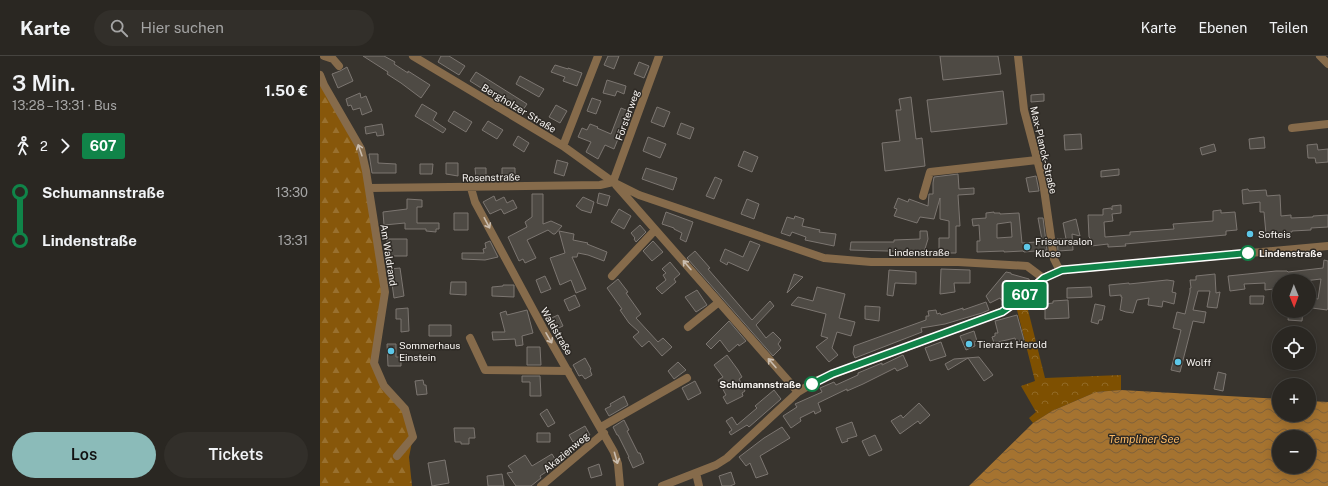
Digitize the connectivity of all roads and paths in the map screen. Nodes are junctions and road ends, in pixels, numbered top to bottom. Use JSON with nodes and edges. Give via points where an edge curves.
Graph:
{"nodes":[{"id":1,"x":324,"y":56,"type":"edge"},
{"id":2,"x":413,"y":56,"type":"edge"},
{"id":3,"x":659,"y":56,"type":"edge"},
{"id":4,"x":1018,"y":56,"type":"edge"},
{"id":5,"x":1320,"y":56,"type":"edge"},
{"id":6,"x":595,"y":57,"type":"edge"},
{"id":7,"x":1328,"y":64,"type":"edge"},
{"id":8,"x":339,"y":66,"type":"dead end"},
{"id":9,"x":320,"y":75,"type":"edge"},
{"id":10,"x":1328,"y":124,"type":"edge"},
{"id":11,"x":1292,"y":128,"type":"dead end"},
{"id":12,"x":563,"y":146,"type":"junction"},
{"id":13,"x":1037,"y":160,"type":"junction"},
{"id":14,"x":612,"y":182,"type":"junction"},
{"id":15,"x":369,"y":188,"type":"junction"},
{"id":16,"x":471,"y":188,"type":"junction"},
{"id":17,"x":923,"y":196,"type":"dead end"},
{"id":18,"x":655,"y":230,"type":"junction"},
{"id":19,"x":1328,"y":246,"type":"edge"},
{"id":20,"x":1060,"y":271,"type":"junction"},
{"id":21,"x":612,"y":276,"type":"dead end"},
{"id":22,"x":1044,"y":278,"type":"junction"},
{"id":23,"x":719,"y":302,"type":"junction"},
{"id":24,"x":688,"y":327,"type":"dead end"},
{"id":25,"x":470,"y":338,"type":"dead end"},
{"id":26,"x":568,"y":371,"type":"junction"},
{"id":27,"x":687,"y":378,"type":"dead end"},
{"id":28,"x":798,"y":392,"type":"junction"},
{"id":29,"x":603,"y":430,"type":"junction"},
{"id":30,"x":397,"y":456,"type":"dead end"},
{"id":31,"x":696,"y":473,"type":"junction"},
{"id":32,"x":541,"y":486,"type":"edge"},
{"id":33,"x":620,"y":486,"type":"edge"},
{"id":34,"x":662,"y":486,"type":"edge"},
{"id":35,"x":700,"y":486,"type":"edge"}],
"edges":[{"from":1,"to":8,"type":"street","via":[[333,59]]},
{"from":2,"to":12,"type":"street","name":"Bergholzer Straße"},
{"from":3,"to":14,"type":"street","name":"Försterweg"},
{"from":4,"to":13,"type":"street","name":"Max-Planck-Straße","via":[[1024,110]]},
{"from":5,"to":7,"type":"street"},
{"from":6,"to":12,"type":"street"},
{"from":15,"to":9,"type":"street","name":"Am Waldrand","one_way":true,"via":[[361,148]]},
{"from":10,"to":11,"type":"street"},
{"from":12,"to":14,"type":"street","name":"Bergholzer Straße"},
{"from":13,"to":17,"type":"street","via":[[930,172]]},
{"from":13,"to":20,"type":"street","name":"Max-Planck-Straße","via":[[1043,182],[1054,259]]},
{"from":14,"to":16,"type":"street","name":"Rosenstraße","via":[[600,185]]},
{"from":14,"to":18,"type":"street"},
{"from":14,"to":22,"type":"street","name":"Lindenstraße","via":[[824,258],[871,262],[958,262],[1027,266]]},
{"from":15,"to":16,"type":"street","name":"Rosenstraße"},
{"from":15,"to":30,"type":"street","name":"Am Waldrand","via":[[385,292],[374,363],[384,386],[405,409],[413,437]]},
{"from":16,"to":26,"type":"street","name":"Waldstraße","one_way":true,"via":[[475,202]]},
{"from":18,"to":21,"type":"street"},
{"from":23,"to":18,"type":"street","one_way":true},
{"from":19,"to":20,"type":"street"},
{"from":20,"to":22,"type":"street"},
{"from":22,"to":28,"type":"street","via":[[1002,312],[832,374]]},
{"from":23,"to":24,"type":"street"},
{"from":28,"to":23,"type":"street","one_way":true},
{"from":25,"to":26,"type":"street","via":[[485,370]]},
{"from":26,"to":29,"type":"street","name":"Waldstraße"},
{"from":27,"to":29,"type":"street","name":"Akazienweg"},
{"from":28,"to":31,"type":"street","via":[[727,458]]},
{"from":29,"to":32,"type":"street","name":"Akazienweg"},
{"from":29,"to":33,"type":"street","name":"Waldstraße","one_way":true,"via":[[616,458]]},
{"from":31,"to":34,"type":"street"},
{"from":31,"to":35,"type":"street"}]}
